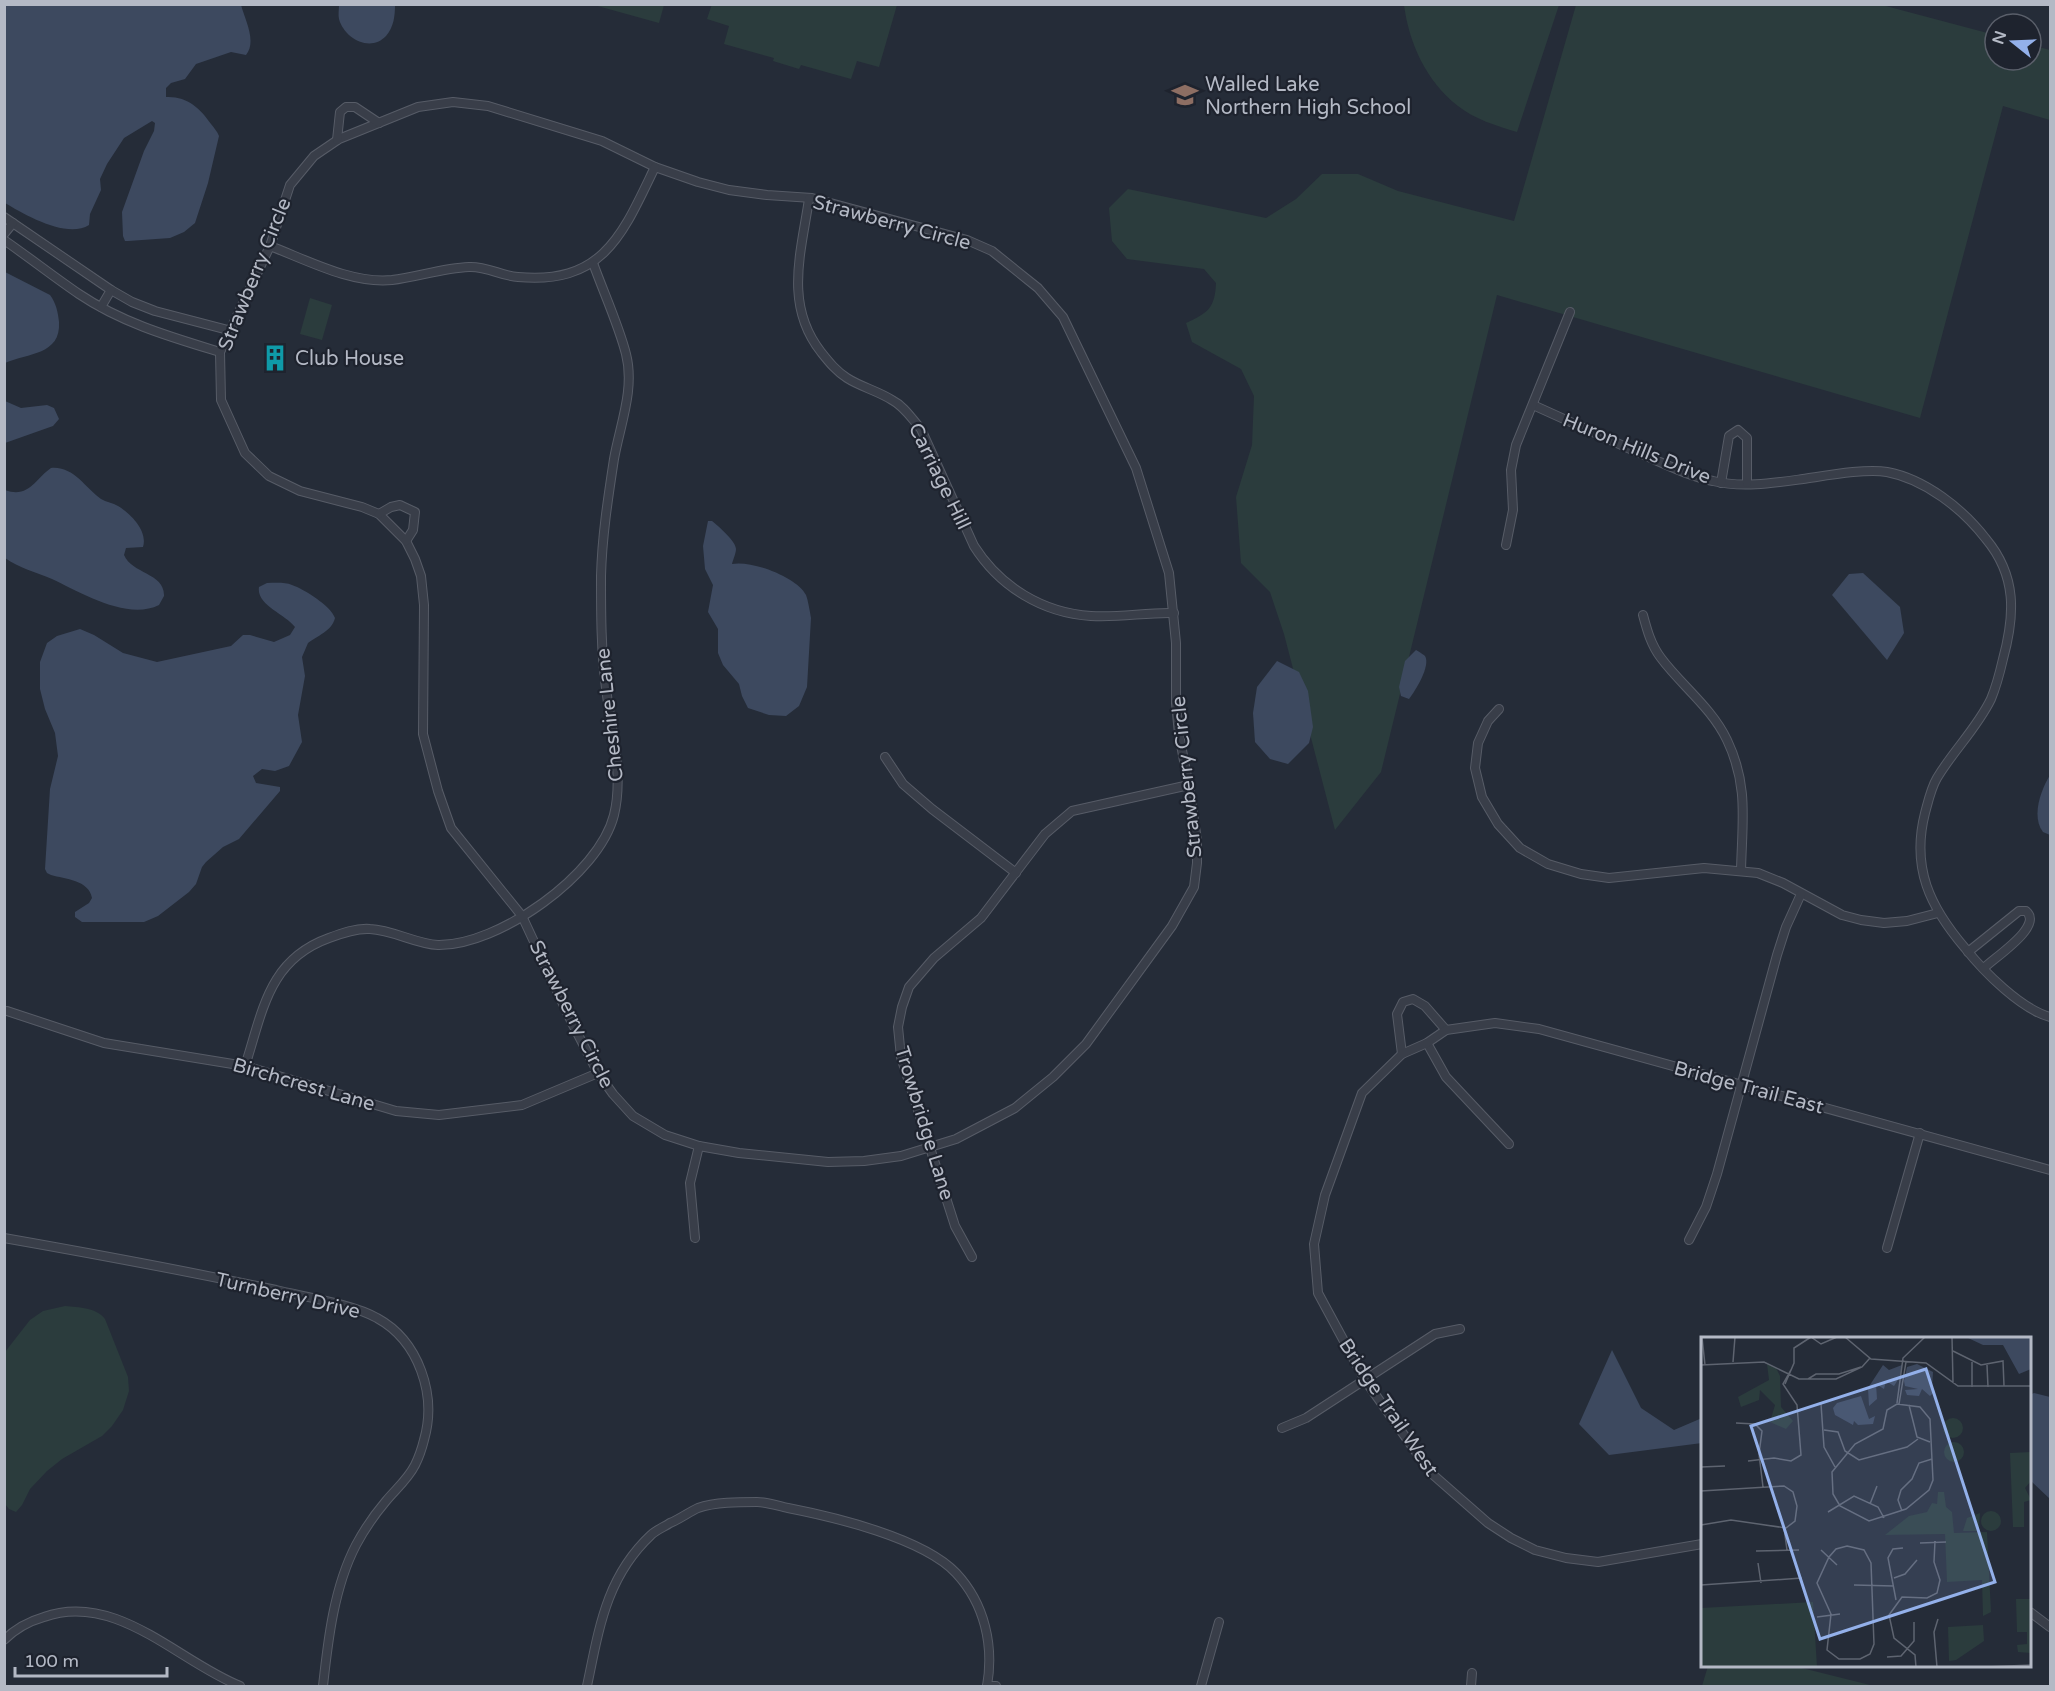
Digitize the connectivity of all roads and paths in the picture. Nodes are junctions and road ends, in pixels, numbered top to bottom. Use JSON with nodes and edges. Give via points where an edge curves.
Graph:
{"nodes":[{"id":1,"x":379,"y":123,"type":"junction"},
{"id":2,"x":337,"y":140,"type":"junction"},
{"id":3,"x":655,"y":167,"type":"junction"},
{"id":4,"x":809,"y":199,"type":"junction"},
{"id":5,"x":4,"y":217,"type":"edge"},
{"id":6,"x":13,"y":223,"type":"junction"},
{"id":7,"x":4,"y":234,"type":"edge"},
{"id":8,"x":4,"y":240,"type":"edge"},
{"id":9,"x":270,"y":246,"type":"junction"},
{"id":10,"x":593,"y":263,"type":"junction"},
{"id":11,"x":111,"y":290,"type":"junction"},
{"id":12,"x":101,"y":307,"type":"junction"},
{"id":13,"x":1570,"y":312,"type":"dead end"},
{"id":14,"x":228,"y":330,"type":"junction"},
{"id":15,"x":220,"y":352,"type":"junction"},
{"id":16,"x":1533,"y":405,"type":"junction"},
{"id":17,"x":1721,"y":483,"type":"junction"},
{"id":18,"x":1747,"y":483,"type":"junction"},
{"id":19,"x":379,"y":514,"type":"junction"},
{"id":20,"x":406,"y":541,"type":"junction"},
{"id":21,"x":1506,"y":545,"type":"dead end"},
{"id":22,"x":1174,"y":613,"type":"junction"},
{"id":23,"x":1642,"y":615,"type":"dead end"},
{"id":24,"x":1499,"y":710,"type":"dead end"},
{"id":25,"x":885,"y":757,"type":"dead end"},
{"id":26,"x":1189,"y":785,"type":"junction"},
{"id":27,"x":1741,"y":871,"type":"junction"},
{"id":28,"x":1016,"y":873,"type":"junction"},
{"id":29,"x":1801,"y":894,"type":"junction"},
{"id":30,"x":1938,"y":913,"type":"junction"},
{"id":31,"x":522,"y":916,"type":"junction"},
{"id":32,"x":1968,"y":952,"type":"junction"},
{"id":33,"x":1984,"y":968,"type":"junction"},
{"id":34,"x":7,"y":1011,"type":"dead end"},
{"id":35,"x":2050,"y":1017,"type":"edge"},
{"id":36,"x":1446,"y":1030,"type":"junction"},
{"id":37,"x":1427,"y":1043,"type":"junction"},
{"id":38,"x":1402,"y":1054,"type":"junction"},
{"id":39,"x":245,"y":1066,"type":"junction"},
{"id":40,"x":598,"y":1073,"type":"junction"},
{"id":41,"x":1740,"y":1084,"type":"junction"},
{"id":42,"x":1920,"y":1133,"type":"junction"},
{"id":43,"x":1509,"y":1144,"type":"dead end"},
{"id":44,"x":699,"y":1146,"type":"junction"},
{"id":45,"x":931,"y":1146,"type":"junction"},
{"id":46,"x":2050,"y":1170,"type":"edge"},
{"id":47,"x":1325,"y":1195,"type":"joint"},
{"id":48,"x":4,"y":1238,"type":"edge"},
{"id":49,"x":695,"y":1238,"type":"dead end"},
{"id":50,"x":1689,"y":1240,"type":"dead end"},
{"id":51,"x":1887,"y":1248,"type":"dead end"},
{"id":52,"x":972,"y":1257,"type":"dead end"},
{"id":53,"x":1460,"y":1329,"type":"dead end"},
{"id":54,"x":1365,"y":1380,"type":"junction"},
{"id":55,"x":1282,"y":1428,"type":"dead end"},
{"id":56,"x":1701,"y":1544,"type":"edge"},
{"id":57,"x":2031,"y":1613,"type":"edge"},
{"id":58,"x":1219,"y":1622,"type":"dead end"},
{"id":59,"x":2050,"y":1627,"type":"edge"},
{"id":60,"x":4,"y":1640,"type":"edge"},
{"id":61,"x":1472,"y":1673,"type":"dead end"},
{"id":62,"x":240,"y":1686,"type":"edge"},
{"id":63,"x":323,"y":1686,"type":"edge"},
{"id":64,"x":587,"y":1686,"type":"edge"},
{"id":65,"x":987,"y":1686,"type":"edge"},
{"id":66,"x":996,"y":1686,"type":"edge"},
{"id":67,"x":1202,"y":1686,"type":"edge"},
{"id":68,"x":1471,"y":1686,"type":"edge"}],
"edges":[{"from":1,"to":2,"type":"street","name":"Strawberry Circle"},
{"from":1,"to":2,"type":"street","via":[[355,108],[346,107],[340,112]]},
{"from":1,"to":3,"type":"street","name":"Strawberry Circle","via":[[418,107],[453,102],[489,106],[602,141]]},
{"from":2,"to":9,"type":"street","name":"Strawberry Circle","via":[[314,156],[290,185]]},
{"from":3,"to":4,"type":"street","name":"Strawberry Circle","via":[[720,188]]},
{"from":3,"to":10,"type":"street","via":[[619,236]]},
{"from":4,"to":22,"type":"street","name":"Strawberry Circle","via":[[967,240],[992,251],[1038,288],[1063,317],[1136,468],[1169,573]]},
{"from":4,"to":22,"type":"street","name":"Carriage Hill","via":[[797,281],[806,329],[831,366],[854,383],[893,400],[921,429],[984,563],[1019,593],[1069,613]]},
{"from":5,"to":6,"type":"street"},
{"from":6,"to":7,"type":"street"},
{"from":6,"to":11,"type":"street"},
{"from":8,"to":12,"type":"street"},
{"from":9,"to":10,"type":"street","via":[[362,280],[390,280],[469,267],[535,278],[568,274]]},
{"from":9,"to":14,"type":"street","name":"Strawberry Circle"},
{"from":10,"to":31,"type":"street","name":"Cheshire Lane","via":[[627,355],[624,415],[602,549],[600,632],[617,794],[604,840],[577,876]]},
{"from":11,"to":12,"type":"street"},
{"from":11,"to":14,"type":"street","via":[[155,311]]},
{"from":12,"to":15,"type":"street","via":[[147,329]]},
{"from":13,"to":16,"type":"street"},
{"from":14,"to":15,"type":"street","name":"Strawberry Circle"},
{"from":15,"to":19,"type":"street","name":"Strawberry Circle","via":[[221,400],[245,453],[269,476],[300,491]]},
{"from":16,"to":17,"type":"street","name":"Huron Hills Drive","via":[[1670,466]]},
{"from":16,"to":21,"type":"street","via":[[1516,445],[1511,470],[1513,510]]},
{"from":17,"to":18,"type":"street","name":"Huron Hills Drive"},
{"from":17,"to":18,"type":"street","via":[[1729,436],[1738,430],[1747,438]]},
{"from":18,"to":30,"type":"street","name":"Huron Hills Drive","via":[[1886,472],[1919,483],[1957,510],[1987,539],[2006,571],[2012,618],[1999,673],[1985,709],[1935,780],[1923,823],[1920,858],[1931,902]]},
{"from":19,"to":20,"type":"street","name":"Strawberry Circle"},
{"from":19,"to":20,"type":"street","via":[[400,505],[415,512],[413,530]]},
{"from":20,"to":31,"type":"street","name":"Strawberry Circle","via":[[421,576],[423,734],[438,791],[452,828]]},
{"from":22,"to":26,"type":"street","name":"Strawberry Circle","via":[[1176,703]]},
{"from":23,"to":27,"type":"street","via":[[1659,656],[1715,720],[1736,761],[1743,788]]},
{"from":24,"to":27,"type":"street","via":[[1488,721],[1478,743],[1475,768],[1482,797],[1498,824],[1520,848],[1548,864],[1609,878],[1704,868]]},
{"from":25,"to":28,"type":"street","via":[[903,784]]},
{"from":26,"to":28,"type":"street","name":"Trowbridge Lane","via":[[1072,811],[1045,834]]},
{"from":26,"to":45,"type":"street","name":"Strawberry Circle","via":[[1197,840],[1194,887],[1172,926],[1086,1044],[1053,1077],[1015,1108],[956,1139]]},
{"from":27,"to":29,"type":"street","via":[[1758,873]]},
{"from":28,"to":45,"type":"street","name":"Trowbridge Lane","via":[[981,918],[934,958],[909,987],[902,1007],[898,1027],[901,1057]]},
{"from":29,"to":30,"type":"street","via":[[1861,920],[1907,921]]},
{"from":29,"to":41,"type":"street","via":[[1786,927]]},
{"from":30,"to":32,"type":"street","name":"Huron Hills Drive"},
{"from":31,"to":39,"type":"street","name":"Cheshire Lane","via":[[488,935],[457,944],[434,945],[366,928],[317,943],[303,951],[273,982]]},
{"from":31,"to":40,"type":"street","name":"Strawberry Circle"},
{"from":32,"to":33,"type":"street","name":"Huron Hills Drive"},
{"from":32,"to":33,"type":"street","via":[[2019,911],[2031,915],[2028,930]]},
{"from":33,"to":35,"type":"street","name":"Huron Hills Drive","via":[[2011,994]]},
{"from":34,"to":39,"type":"street","name":"Birchcrest Lane","via":[[104,1043]]},
{"from":36,"to":37,"type":"street","name":"Bridge Trail East"},
{"from":36,"to":38,"type":"street","via":[[1425,1006],[1413,999],[1403,1002],[1397,1014]]},
{"from":36,"to":41,"type":"street","name":"Bridge Trail East","via":[[1495,1023],[1539,1029]]},
{"from":37,"to":38,"type":"street","name":"Bridge Trail East"},
{"from":37,"to":43,"type":"street","via":[[1446,1077]]},
{"from":38,"to":47,"type":"street","name":"Bridge Trail East","via":[[1362,1093]]},
{"from":39,"to":40,"type":"street","name":"Birchcrest Lane","via":[[396,1111],[439,1115],[522,1106]]},
{"from":40,"to":44,"type":"street","name":"Strawberry Circle","via":[[633,1116],[665,1135]]},
{"from":41,"to":42,"type":"street","name":"Bridge Trail East"},
{"from":41,"to":50,"type":"street","via":[[1717,1174]]},
{"from":42,"to":46,"type":"street","name":"Bridge Trail East"},
{"from":42,"to":51,"type":"street"},
{"from":44,"to":45,"type":"street","name":"Strawberry Circle","via":[[828,1162],[882,1159]]},
{"from":44,"to":49,"type":"street","via":[[690,1183]]},
{"from":45,"to":52,"type":"street","name":"Trowbridge Lane","via":[[956,1226]]},
{"from":47,"to":54,"type":"street","name":"Bridge Trail West","via":[[1314,1244],[1318,1293]]},
{"from":48,"to":63,"type":"street","name":"Turnberry Drive","via":[[346,1306],[377,1317],[400,1335],[425,1380],[429,1412],[425,1438],[414,1467],[355,1546],[342,1580]]},
{"from":53,"to":54,"type":"street","via":[[1435,1334]]},
{"from":54,"to":55,"type":"street","via":[[1306,1418]]},
{"from":54,"to":56,"type":"street","name":"Bridge Trail West","via":[[1431,1473],[1488,1523],[1527,1546],[1566,1558],[1598,1562]]},
{"from":57,"to":59,"type":"street"},
{"from":58,"to":67,"type":"street"},
{"from":60,"to":62,"type":"street","via":[[31,1621],[53,1613],[76,1611],[106,1616],[155,1638]]},
{"from":61,"to":68,"type":"street"},
{"from":64,"to":65,"type":"street","via":[[610,1593],[635,1551],[653,1533],[700,1508],[759,1502],[813,1513],[895,1538],[926,1551],[955,1572],[972,1596],[990,1643]]},
{"from":65,"to":66,"type":"street"}]}
